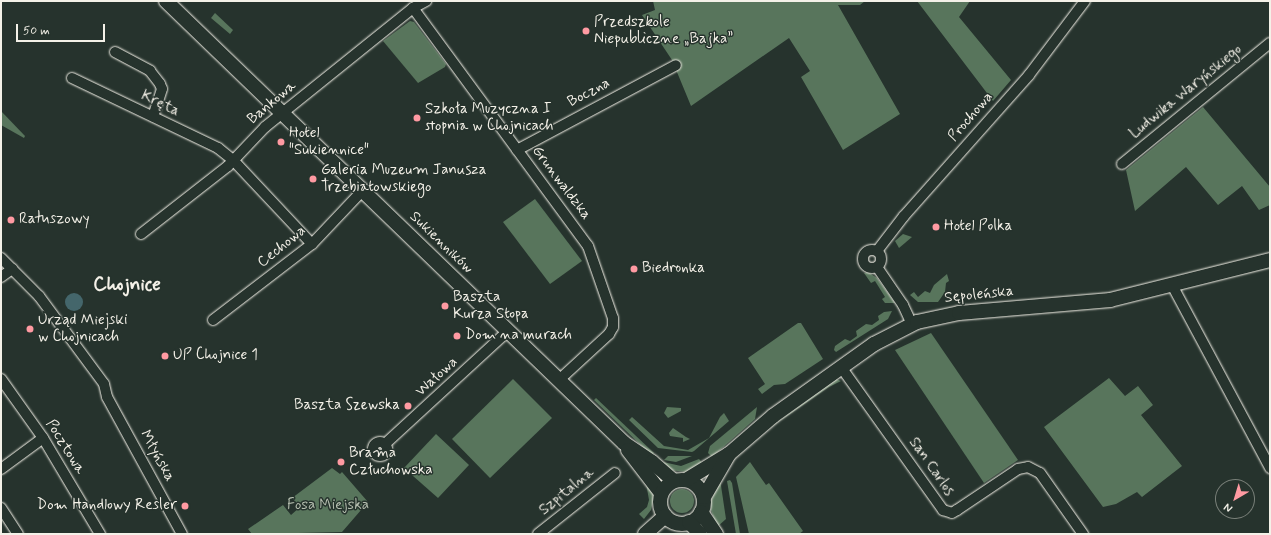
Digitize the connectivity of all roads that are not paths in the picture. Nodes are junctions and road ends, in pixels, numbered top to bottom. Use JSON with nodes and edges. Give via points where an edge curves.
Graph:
{"nodes":[{"id":1,"x":166,"y":1,"type":"edge"},
{"id":2,"x":426,"y":1,"type":"edge"},
{"id":3,"x":1085,"y":1,"type":"edge"},
{"id":4,"x":413,"y":8,"type":"junction"},
{"id":5,"x":1270,"y":43,"type":"edge"},
{"id":6,"x":115,"y":52,"type":"dead end"},
{"id":7,"x":676,"y":65,"type":"dead end"},
{"id":8,"x":72,"y":78,"type":"dead end"},
{"id":9,"x":282,"y":113,"type":"junction"},
{"id":10,"x":153,"y":117,"type":"junction"},
{"id":11,"x":517,"y":150,"type":"junction"},
{"id":12,"x":233,"y":160,"type":"junction"},
{"id":13,"x":1122,"y":164,"type":"dead end"},
{"id":14,"x":363,"y":190,"type":"junction"},
{"id":15,"x":141,"y":234,"type":"dead end"},
{"id":16,"x":312,"y":244,"type":"junction"},
{"id":17,"x":877,"y":251,"type":"junction"},
{"id":18,"x":1,"y":258,"type":"edge"},
{"id":19,"x":1270,"y":260,"type":"edge"},
{"id":20,"x":877,"y":267,"type":"junction"},
{"id":21,"x":12,"y":269,"type":"junction"},
{"id":22,"x":1,"y":277,"type":"edge"},
{"id":23,"x":1172,"y":285,"type":"junction"},
{"id":24,"x":213,"y":320,"type":"dead end"},
{"id":25,"x":912,"y":324,"type":"junction"},
{"id":26,"x":508,"y":331,"type":"junction"},
{"id":27,"x":841,"y":367,"type":"junction"},
{"id":28,"x":1,"y":379,"type":"edge"},
{"id":29,"x":559,"y":380,"type":"junction"},
{"id":30,"x":43,"y":438,"type":"junction"},
{"id":31,"x":624,"y":443,"type":"junction"},
{"id":32,"x":385,"y":444,"type":"dead end"},
{"id":33,"x":729,"y":454,"type":"junction"},
{"id":34,"x":1270,"y":468,"type":"edge"},
{"id":35,"x":1,"y":469,"type":"edge"},
{"id":36,"x":615,"y":473,"type":"dead end"},
{"id":37,"x":680,"y":480,"type":"junction"},
{"id":38,"x":661,"y":493,"type":"junction"},
{"id":39,"x":704,"y":498,"type":"junction"},
{"id":40,"x":1,"y":508,"type":"edge"},
{"id":41,"x":701,"y":512,"type":"junction"},
{"id":42,"x":665,"y":516,"type":"junction"},
{"id":43,"x":689,"y":522,"type":"junction"},
{"id":44,"x":18,"y":534,"type":"edge"},
{"id":45,"x":100,"y":534,"type":"edge"},
{"id":46,"x":182,"y":534,"type":"edge"},
{"id":47,"x":538,"y":534,"type":"edge"},
{"id":48,"x":645,"y":534,"type":"edge"},
{"id":49,"x":700,"y":534,"type":"edge"},
{"id":50,"x":716,"y":534,"type":"edge"},
{"id":51,"x":1083,"y":534,"type":"edge"}],
"edges":[{"from":1,"to":9,"type":"main road","name":"Sukienników"},
{"from":2,"to":4,"type":"street","name":"Bankowa"},
{"from":3,"to":17,"type":"street","name":"Prochowa","via":[[1029,75],[904,216]]},
{"from":4,"to":9,"type":"street","name":"Bankowa"},
{"from":4,"to":11,"type":"street","name":"Grunwaldzka"},
{"from":5,"to":13,"type":"street","name":"Ludwika Waryńskiego"},
{"from":6,"to":10,"type":"street","via":[[150,71],[160,84],[162,89]]},
{"from":7,"to":11,"type":"street","name":"Boczna"},
{"from":8,"to":10,"type":"street","name":"Kręta"},
{"from":9,"to":12,"type":"street","name":"Bankowa"},
{"from":9,"to":14,"type":"main road","name":"Sukienników"},
{"from":10,"to":12,"type":"street","name":"Kręta","via":[[218,148]]},
{"from":11,"to":29,"type":"street","name":"Grunwaldzka","via":[[585,239],[614,322],[612,331]]},
{"from":12,"to":15,"type":"street","name":"Bankowa"},
{"from":12,"to":16,"type":"street","name":"Kręta"},
{"from":14,"to":16,"type":"street","name":"Cechowa"},
{"from":14,"to":26,"type":"main road","name":"Sukienników"},
{"from":16,"to":24,"type":"street","name":"Cechowa"},
{"from":17,"to":20,"type":"street","via":[[881,259]]},
{"from":17,"to":20,"type":"street","via":[[869,250],[862,257],[866,266]]},
{"from":18,"to":21,"type":"street","name":"Młyńska"},
{"from":19,"to":23,"type":"main road","name":"Sępoleńska"},
{"from":20,"to":25,"type":"street","via":[[903,305]]},
{"from":21,"to":22,"type":"street"},
{"from":21,"to":46,"type":"street","name":"Młyńska","via":[[39,296],[104,384],[105,393]]},
{"from":23,"to":25,"type":"main road","name":"Sępoleńska","via":[[1110,300],[959,313]]},
{"from":23,"to":34,"type":"street"},
{"from":25,"to":27,"type":"main road","name":"Sępoleńska","via":[[874,344]]},
{"from":26,"to":29,"type":"main road","name":"Sukienników"},
{"from":26,"to":32,"type":"street","name":"Wałowa"},
{"from":27,"to":33,"type":"main road","name":"Sępoleńska","via":[[773,416]]},
{"from":27,"to":51,"type":"street","name":"San Carlos","via":[[943,510],[952,513],[1018,469],[1028,467],[1040,473]]},
{"from":28,"to":30,"type":"street","name":"Pocztowa"},
{"from":29,"to":31,"type":"main road","name":"Sukienników"},
{"from":30,"to":35,"type":"street"},
{"from":30,"to":45,"type":"street","name":"Pocztowa"},
{"from":31,"to":37,"type":"main road","name":"Sukienników"},
{"from":31,"to":38,"type":"main road","name":"Sukienników"},
{"from":33,"to":37,"type":"main road","name":"Sępoleńska"},
{"from":33,"to":39,"type":"main road","name":"Sępoleńska"},
{"from":36,"to":47,"type":"street","name":"Szpitalna"},
{"from":37,"to":38,"type":"main road"},
{"from":37,"to":39,"type":"main road","via":[[697,486]]},
{"from":38,"to":42,"type":"main road","via":[[660,505]]},
{"from":39,"to":41,"type":"main road"},
{"from":40,"to":44,"type":"street"},
{"from":41,"to":43,"type":"main road"},
{"from":41,"to":50,"type":"main road"},
{"from":42,"to":43,"type":"main road","via":[[676,523]]},
{"from":42,"to":48,"type":"main road"},
{"from":43,"to":49,"type":"main road"}]}
